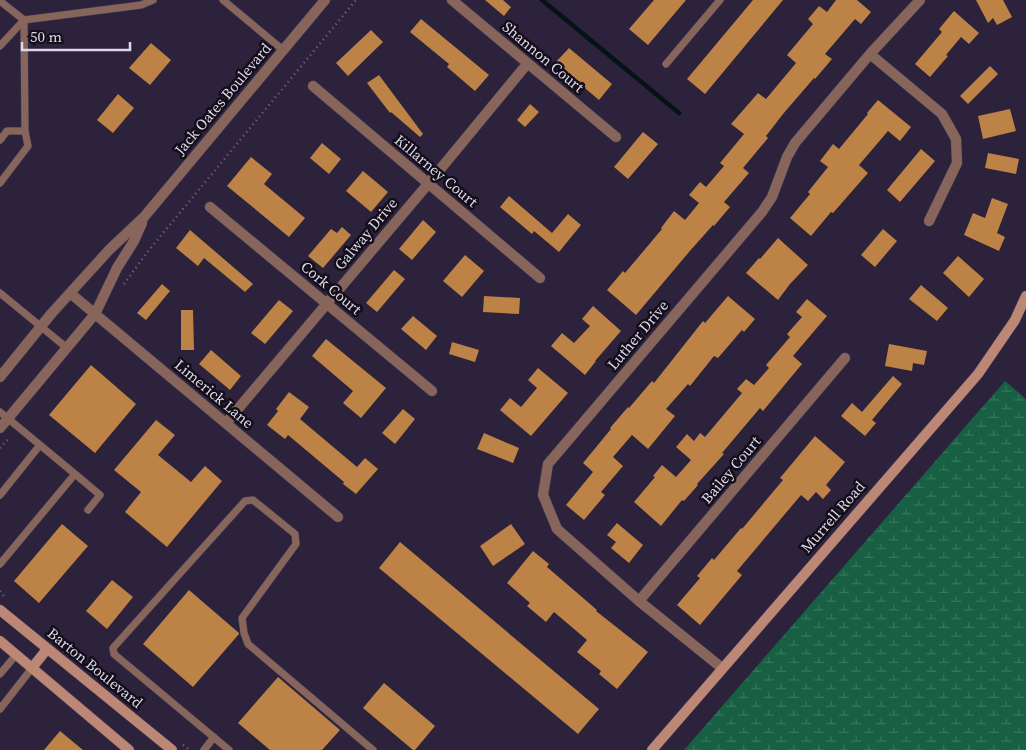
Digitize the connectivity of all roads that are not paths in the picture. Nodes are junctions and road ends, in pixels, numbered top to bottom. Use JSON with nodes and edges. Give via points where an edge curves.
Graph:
{"nodes":[{"id":1,"x":153,"y":0,"type":"edge"},
{"id":2,"x":222,"y":0,"type":"edge"},
{"id":3,"x":325,"y":0,"type":"edge"},
{"id":4,"x":452,"y":0,"type":"edge"},
{"id":5,"x":720,"y":0,"type":"edge"},
{"id":6,"x":920,"y":0,"type":"edge"},
{"id":7,"x":0,"y":1,"type":"edge"},
{"id":8,"x":24,"y":20,"type":"junction"},
{"id":9,"x":0,"y":46,"type":"edge"},
{"id":10,"x":283,"y":50,"type":"junction"},
{"id":11,"x":870,"y":54,"type":"junction"},
{"id":12,"x":527,"y":64,"type":"junction"},
{"id":13,"x":666,"y":64,"type":"dead end"},
{"id":14,"x":313,"y":86,"type":"dead end"},
{"id":15,"x":25,"y":131,"type":"junction"},
{"id":16,"x":616,"y":137,"type":"dead end"},
{"id":17,"x":0,"y":140,"type":"edge"},
{"id":18,"x":0,"y":183,"type":"edge"},
{"id":19,"x":428,"y":184,"type":"junction"},
{"id":20,"x":210,"y":207,"type":"dead end"},
{"id":21,"x":144,"y":217,"type":"junction"},
{"id":22,"x":929,"y":221,"type":"dead end"},
{"id":23,"x":540,"y":278,"type":"dead end"},
{"id":24,"x":0,"y":293,"type":"edge"},
{"id":25,"x":70,"y":293,"type":"junction"},
{"id":26,"x":1026,"y":296,"type":"edge"},
{"id":27,"x":327,"y":304,"type":"junction"},
{"id":28,"x":95,"y":314,"type":"junction"},
{"id":29,"x":41,"y":327,"type":"junction"},
{"id":30,"x":67,"y":348,"type":"junction"},
{"id":31,"x":845,"y":358,"type":"dead end"},
{"id":32,"x":0,"y":377,"type":"edge"},
{"id":33,"x":432,"y":391,"type":"dead end"},
{"id":34,"x":4,"y":415,"type":"edge"},
{"id":35,"x":226,"y":423,"type":"junction"},
{"id":36,"x":0,"y":428,"type":"edge"},
{"id":37,"x":40,"y":446,"type":"junction"},
{"id":38,"x":75,"y":474,"type":"junction"},
{"id":39,"x":0,"y":495,"type":"edge"},
{"id":40,"x":88,"y":510,"type":"dead end"},
{"id":41,"x":338,"y":518,"type":"dead end"},
{"id":42,"x":0,"y":564,"type":"edge"},
{"id":43,"x":639,"y":601,"type":"junction"},
{"id":44,"x":0,"y":610,"type":"edge"},
{"id":45,"x":0,"y":641,"type":"edge"},
{"id":46,"x":47,"y":649,"type":"junction"},
{"id":47,"x":16,"y":654,"type":"junction"},
{"id":48,"x":32,"y":668,"type":"junction"},
{"id":49,"x":722,"y":668,"type":"junction"},
{"id":50,"x":0,"y":674,"type":"edge"},
{"id":51,"x":0,"y":710,"type":"edge"},
{"id":52,"x":214,"y":737,"type":"junction"},
{"id":53,"x":129,"y":750,"type":"edge"},
{"id":54,"x":172,"y":750,"type":"edge"},
{"id":55,"x":204,"y":750,"type":"edge"},
{"id":56,"x":229,"y":750,"type":"edge"},
{"id":57,"x":373,"y":750,"type":"edge"},
{"id":58,"x":652,"y":750,"type":"edge"}],
"edges":[{"from":1,"to":8,"type":"lane","via":[[141,5]]},
{"from":2,"to":10,"type":"lane"},
{"from":3,"to":10,"type":"street","name":"Jack Oates Boulevard"},
{"from":4,"to":12,"type":"street","name":"Shannon Court"},
{"from":5,"to":13,"type":"lane"},
{"from":6,"to":11,"type":"street","name":"Luther Drive"},
{"from":7,"to":8,"type":"lane"},
{"from":8,"to":9,"type":"lane"},
{"from":8,"to":15,"type":"lane"},
{"from":10,"to":21,"type":"street","name":"Jack Oates Boulevard"},
{"from":11,"to":22,"type":"street","via":[[942,114],[956,139],[957,163]]},
{"from":11,"to":43,"type":"street","name":"Luther Drive","via":[[795,143],[772,197],[762,212],[548,464],[543,495],[557,529]]},
{"from":12,"to":16,"type":"street","name":"Shannon Court"},
{"from":12,"to":19,"type":"street","name":"Galway Drive"},
{"from":14,"to":19,"type":"street","name":"Killarney Court"},
{"from":15,"to":17,"type":"lane","via":[[7,131]]},
{"from":15,"to":18,"type":"lane","via":[[28,146]]},
{"from":19,"to":23,"type":"street","name":"Killarney Court"},
{"from":19,"to":27,"type":"street","name":"Galway Drive"},
{"from":20,"to":27,"type":"street","name":"Cork Court"},
{"from":21,"to":25,"type":"street","name":"Jack Oates Boulevard"},
{"from":21,"to":28,"type":"street","name":"Jack Oates Boulevard"},
{"from":24,"to":29,"type":"lane"},
{"from":25,"to":28,"type":"street","name":"Limerick Lane"},
{"from":25,"to":29,"type":"street","name":"Jack Oates Boulevard"},
{"from":26,"to":49,"type":"street","name":"Murrell Road","via":[[1015,320],[978,374]]},
{"from":27,"to":33,"type":"street","name":"Cork Court"},
{"from":27,"to":35,"type":"street","name":"Galway Drive"},
{"from":28,"to":30,"type":"street","name":"Jack Oates Boulevard"},
{"from":28,"to":35,"type":"street","name":"Limerick Lane"},
{"from":29,"to":30,"type":"lane"},
{"from":29,"to":32,"type":"street","name":"Jack Oates Boulevard"},
{"from":30,"to":34,"type":"street","name":"Jack Oates Boulevard"},
{"from":31,"to":43,"type":"street","name":"Bailey Court"},
{"from":34,"to":36,"type":"street","name":"Jack Oates Boulevard"},
{"from":34,"to":37,"type":"lane"},
{"from":35,"to":41,"type":"street","name":"Limerick Lane"},
{"from":37,"to":38,"type":"lane"},
{"from":37,"to":39,"type":"lane"},
{"from":38,"to":40,"type":"lane","via":[[100,495]]},
{"from":38,"to":42,"type":"lane"},
{"from":43,"to":49,"type":"street","name":"Luther Drive"},
{"from":44,"to":46,"type":"street","name":"Barton Boulevard"},
{"from":45,"to":47,"type":"street"},
{"from":46,"to":48,"type":"street"},
{"from":46,"to":54,"type":"street","name":"Barton Boulevard"},
{"from":47,"to":48,"type":"street"},
{"from":47,"to":50,"type":"lane"},
{"from":48,"to":51,"type":"lane"},
{"from":48,"to":53,"type":"street"},
{"from":49,"to":58,"type":"street","name":"Murrell Road"},
{"from":52,"to":55,"type":"lane"},
{"from":52,"to":56,"type":"lane"},
{"from":52,"to":57,"type":"lane","via":[[114,654],[113,648],[245,501],[253,500],[295,534],[296,544],[242,618],[248,644]]}]}
